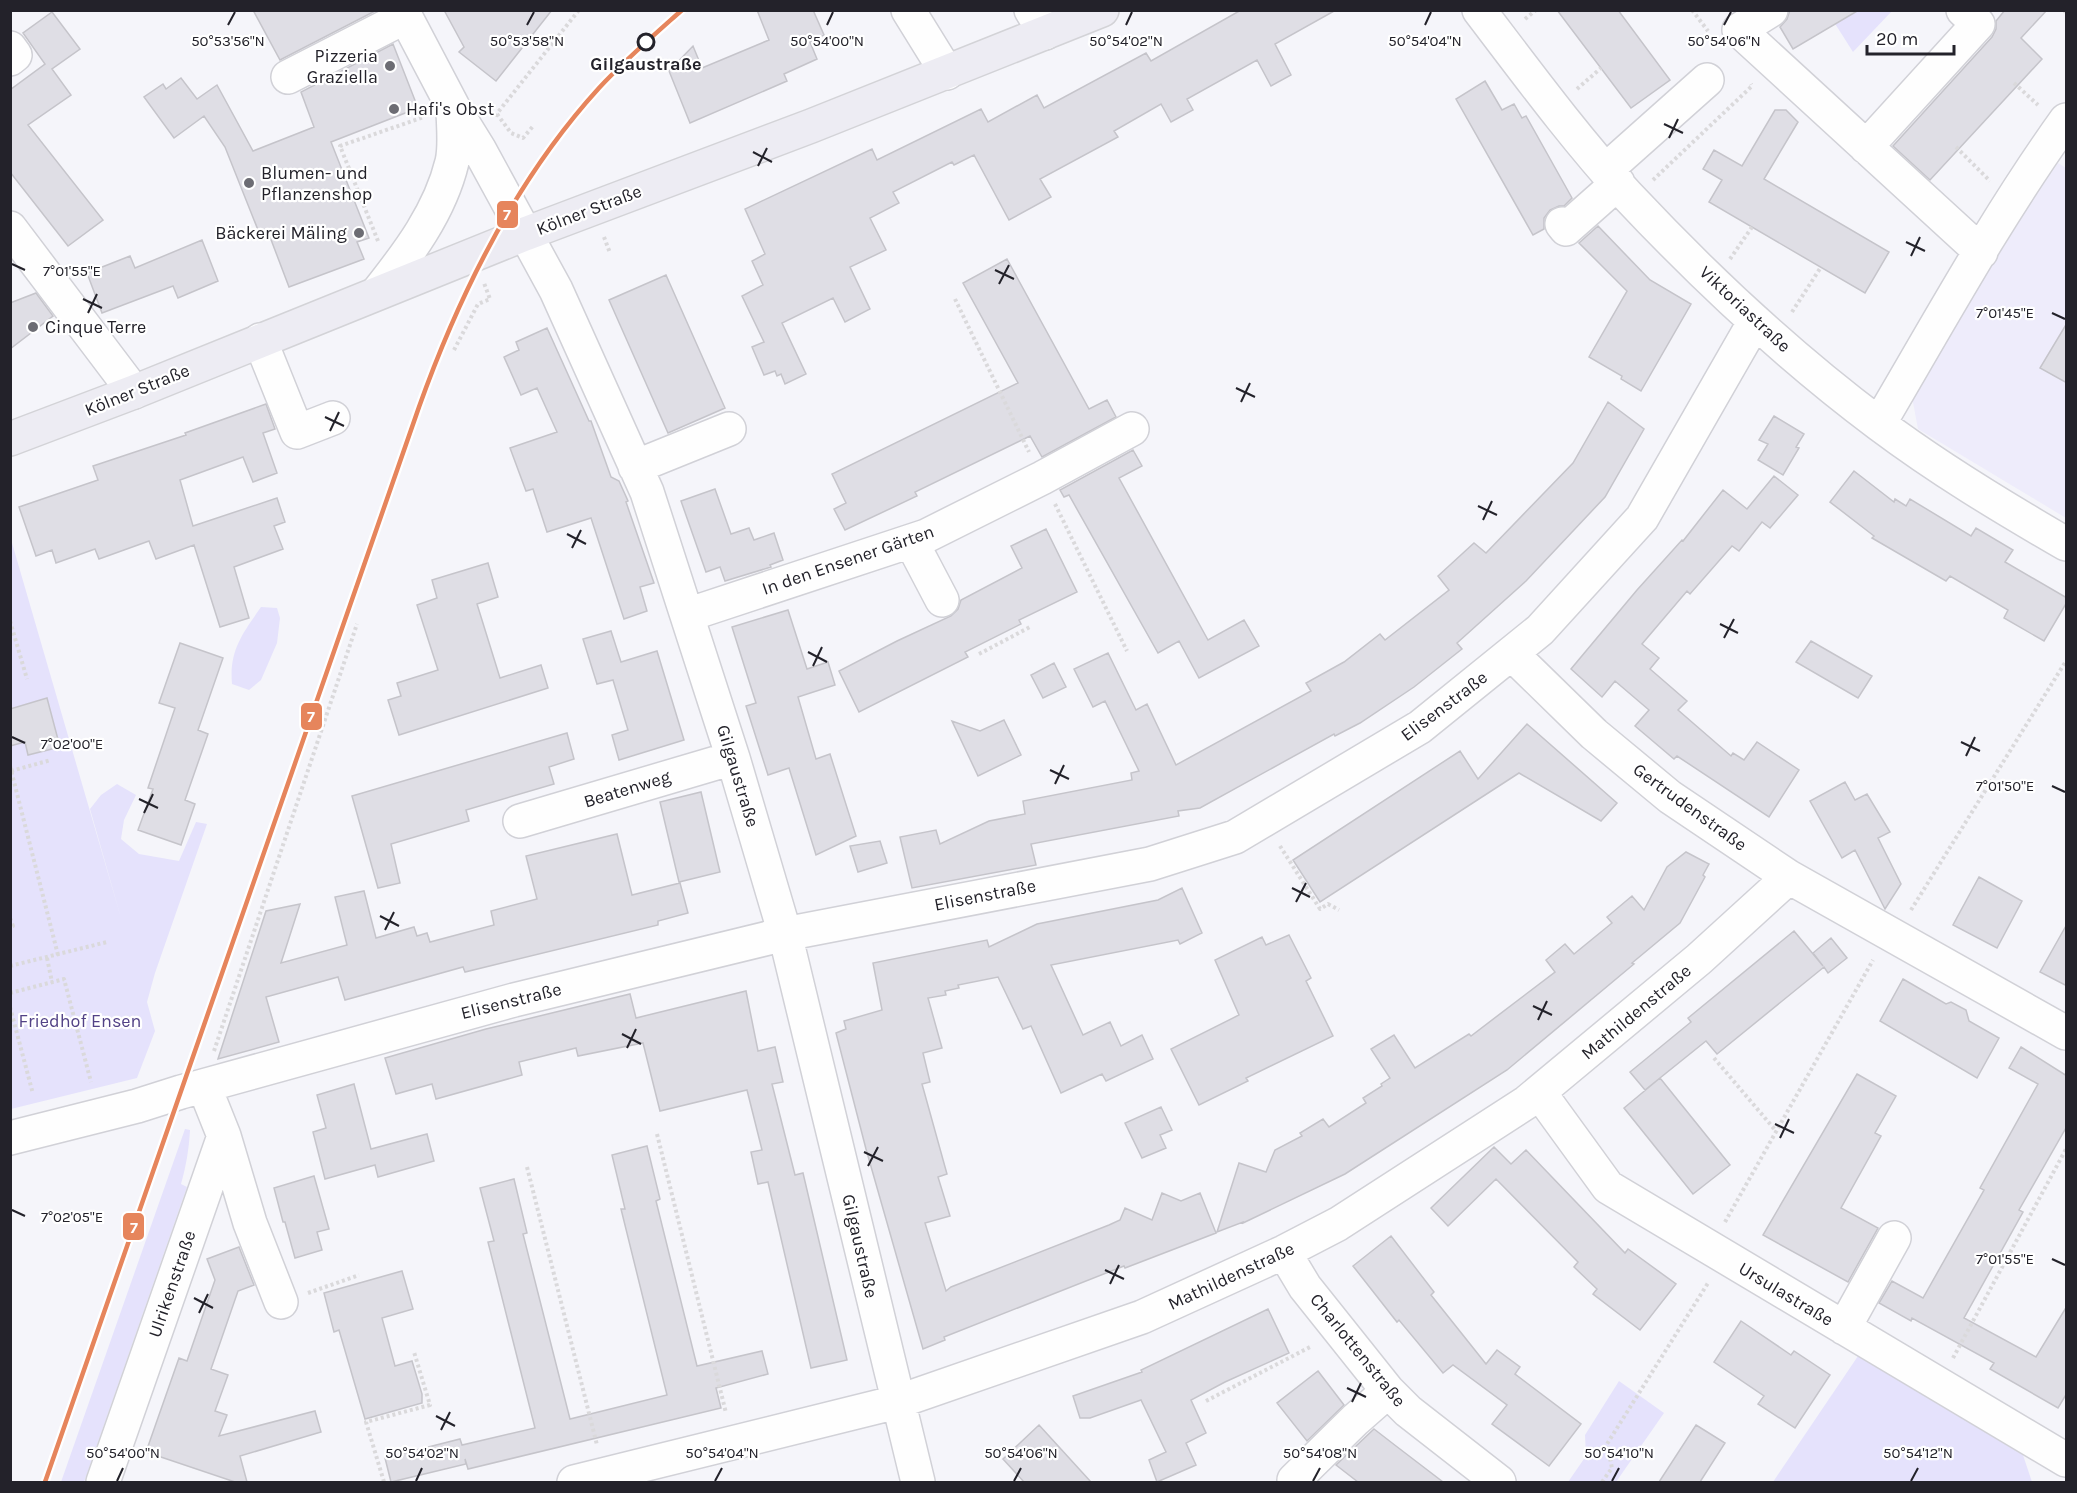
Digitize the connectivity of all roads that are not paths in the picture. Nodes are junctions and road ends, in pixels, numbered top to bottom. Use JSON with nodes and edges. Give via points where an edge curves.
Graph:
{"nodes":[{"id":1,"x":908,"y":10,"type":"edge"},
{"id":2,"x":1102,"y":10,"type":"edge"},
{"id":3,"x":1479,"y":10,"type":"edge"},
{"id":4,"x":1771,"y":10,"type":"edge"},
{"id":5,"x":1963,"y":10,"type":"edge"},
{"id":6,"x":404,"y":14,"type":"edge"},
{"id":7,"x":1038,"y":22,"type":"edge"},
{"id":8,"x":10,"y":48,"type":"edge"},
{"id":9,"x":10,"y":59,"type":"edge"},
{"id":10,"x":947,"y":73,"type":"junction"},
{"id":11,"x":288,"y":77,"type":"dead end"},
{"id":12,"x":1707,"y":80,"type":"dead end"},
{"id":13,"x":453,"y":107,"type":"junction"},
{"id":14,"x":2067,"y":120,"type":"edge"},
{"id":15,"x":1866,"y":147,"type":"junction"},
{"id":16,"x":1612,"y":177,"type":"junction"},
{"id":17,"x":1562,"y":224,"type":"dead end"},
{"id":18,"x":10,"y":228,"type":"edge"},
{"id":19,"x":525,"y":234,"type":"junction"},
{"id":20,"x":1981,"y":252,"type":"junction"},
{"id":21,"x":377,"y":294,"type":"junction"},
{"id":22,"x":1765,"y":330,"type":"junction"},
{"id":23,"x":260,"y":340,"type":"junction"},
{"id":24,"x":134,"y":392,"type":"junction"},
{"id":25,"x":333,"y":418,"type":"dead end"},
{"id":26,"x":1879,"y":424,"type":"junction"},
{"id":27,"x":729,"y":429,"type":"dead end"},
{"id":28,"x":1132,"y":429,"type":"dead end"},
{"id":29,"x":10,"y":439,"type":"edge"},
{"id":30,"x":635,"y":466,"type":"junction"},
{"id":31,"x":911,"y":541,"type":"junction"},
{"id":32,"x":2067,"y":544,"type":"edge"},
{"id":33,"x":942,"y":600,"type":"dead end"},
{"id":34,"x":687,"y":615,"type":"junction"},
{"id":35,"x":1512,"y":654,"type":"junction"},
{"id":36,"x":733,"y":758,"type":"junction"},
{"id":37,"x":520,"y":821,"type":"dead end"},
{"id":38,"x":1789,"y":877,"type":"junction"},
{"id":39,"x":785,"y":934,"type":"junction"},
{"id":40,"x":2067,"y":1033,"type":"edge"},
{"id":41,"x":204,"y":1086,"type":"junction"},
{"id":42,"x":1539,"y":1092,"type":"junction"},
{"id":43,"x":224,"y":1136,"type":"junction"},
{"id":44,"x":10,"y":1138,"type":"edge"},
{"id":45,"x":1894,"y":1238,"type":"dead end"},
{"id":46,"x":1284,"y":1252,"type":"junction"},
{"id":47,"x":280,"y":1302,"type":"road end"},
{"id":48,"x":1844,"y":1328,"type":"junction"},
{"id":49,"x":1388,"y":1391,"type":"junction"},
{"id":50,"x":897,"y":1401,"type":"junction"},
{"id":51,"x":2067,"y":1460,"type":"edge"},
{"id":52,"x":2067,"y":1471,"type":"edge"},
{"id":53,"x":589,"y":1479,"type":"edge"},
{"id":54,"x":1294,"y":1480,"type":"dead end"},
{"id":55,"x":103,"y":1482,"type":"edge"},
{"id":56,"x":918,"y":1482,"type":"edge"},
{"id":57,"x":1499,"y":1482,"type":"edge"},
{"id":58,"x":2060,"y":1482,"type":"edge"}],
"edges":[{"from":1,"to":10,"type":"street"},
{"from":2,"to":7,"type":"main road","name":"Kölner Straße"},
{"from":3,"to":16,"type":"street","name":"Viktoriastraße","via":[[1554,109]]},
{"from":4,"to":15,"type":"street","via":[[1739,30]]},
{"from":5,"to":15,"type":"street","via":[[1978,24]]},
{"from":6,"to":11,"type":"street"},
{"from":6,"to":13,"type":"street","name":"Gilgaustraße"},
{"from":7,"to":10,"type":"main road","name":"Kölner Straße"},
{"from":8,"to":9,"type":"street","via":[[15,55]]},
{"from":10,"to":19,"type":"main road","name":"Kölner Straße"},
{"from":12,"to":16,"type":"street"},
{"from":13,"to":19,"type":"street","name":"Gilgaustraße"},
{"from":13,"to":21,"type":"street","name":"Gilgaustraße","via":[[452,161],[436,206],[412,248]]},
{"from":14,"to":20,"type":"street"},
{"from":15,"to":20,"type":"street"},
{"from":16,"to":17,"type":"street","via":[[1566,229]]},
{"from":16,"to":22,"type":"street","name":"Viktoriastraße"},
{"from":18,"to":24,"type":"street"},
{"from":19,"to":21,"type":"main road","name":"Kölner Straße"},
{"from":19,"to":30,"type":"street","name":"Gilgaustraße","via":[[556,290]]},
{"from":20,"to":26,"type":"street"},
{"from":21,"to":23,"type":"main road","name":"Kölner Straße"},
{"from":22,"to":26,"type":"street","name":"Viktoriastraße"},
{"from":22,"to":35,"type":"street","name":"Elisenstraße","via":[[1642,518],[1540,630]]},
{"from":23,"to":24,"type":"main road","name":"Kölner Straße"},
{"from":23,"to":25,"type":"street","via":[[297,432]]},
{"from":24,"to":29,"type":"main road","name":"Kölner Straße"},
{"from":26,"to":32,"type":"street","name":"Viktoriastraße","via":[[1978,493]]},
{"from":27,"to":30,"type":"street"},
{"from":28,"to":31,"type":"street","name":"In den Ensener Gärten","via":[[1042,478]]},
{"from":30,"to":34,"type":"street","name":"Gilgaustraße"},
{"from":31,"to":33,"type":"street"},
{"from":31,"to":34,"type":"street","name":"In den Ensener Gärten"},
{"from":34,"to":36,"type":"street","name":"Gilgaustraße"},
{"from":35,"to":38,"type":"street","name":"Gertrudenstraße","via":[[1594,734],[1670,797]]},
{"from":35,"to":39,"type":"street","name":"Elisenstraße","via":[[1420,727],[1235,837],[1150,864]]},
{"from":36,"to":37,"type":"street","name":"Beatenweg"},
{"from":36,"to":39,"type":"street","name":"Gilgaustraße"},
{"from":38,"to":40,"type":"street","name":"Gertrudenstraße"},
{"from":38,"to":42,"type":"street","name":"Mathildenstraße","via":[[1699,959]]},
{"from":39,"to":41,"type":"street","name":"Elisenstraße","via":[[514,1000]]},
{"from":39,"to":50,"type":"street","name":"Gilgaustraße"},
{"from":41,"to":43,"type":"street"},
{"from":41,"to":44,"type":"street","name":"Elisenstraße"},
{"from":42,"to":46,"type":"street","name":"Mathildenstraße","via":[[1338,1224]]},
{"from":42,"to":48,"type":"street","name":"Ursulastraße","via":[[1608,1187]]},
{"from":43,"to":47,"type":"street","via":[[250,1223]]},
{"from":43,"to":55,"type":"street","name":"Ulrikenstraße"},
{"from":45,"to":48,"type":"street"},
{"from":46,"to":49,"type":"street","name":"Charlottenstraße","via":[[1305,1287]]},
{"from":46,"to":50,"type":"street","name":"Mathildenstraße","via":[[1142,1317]]},
{"from":48,"to":51,"type":"street","name":"Ursulastraße"},
{"from":49,"to":54,"type":"street"},
{"from":49,"to":57,"type":"street","name":"Charlottenstraße"},
{"from":50,"to":53,"type":"street","name":"Mathildenstraße"},
{"from":50,"to":56,"type":"street","name":"Gilgaustraße"},
{"from":52,"to":58,"type":"street"}]}
